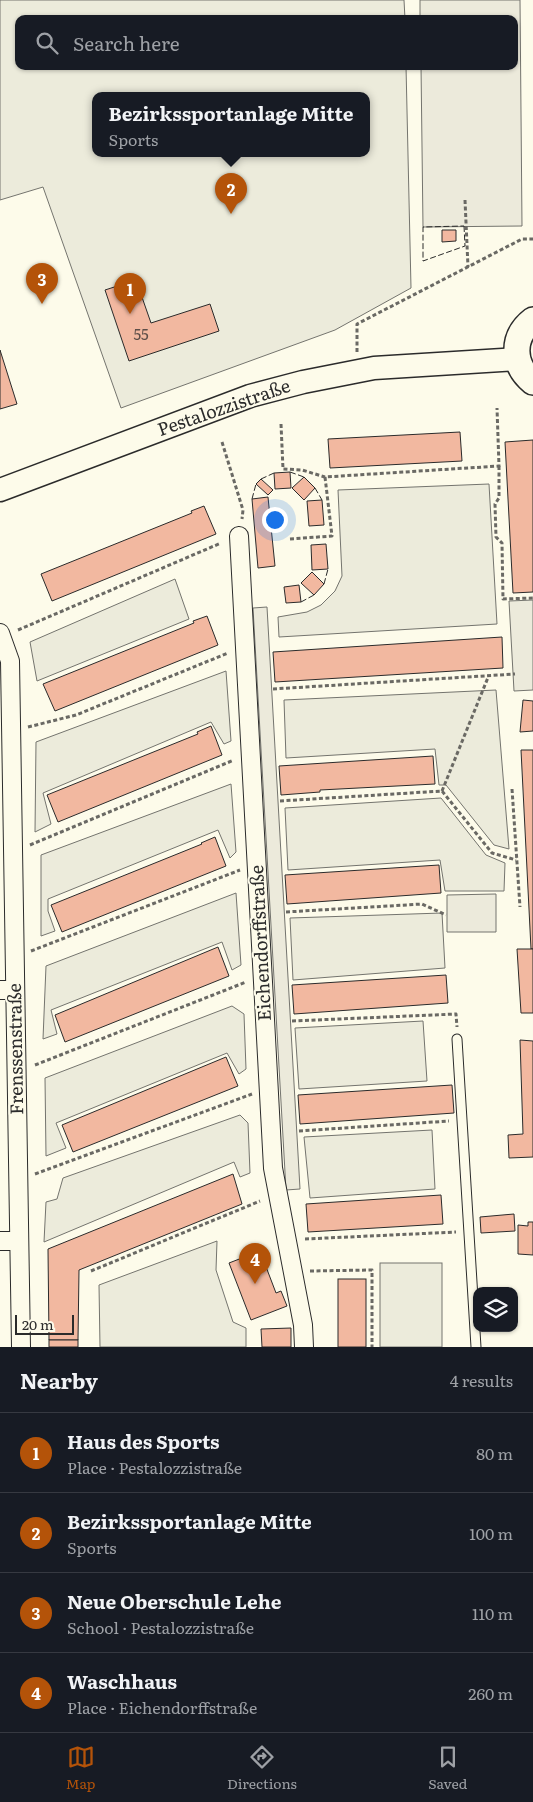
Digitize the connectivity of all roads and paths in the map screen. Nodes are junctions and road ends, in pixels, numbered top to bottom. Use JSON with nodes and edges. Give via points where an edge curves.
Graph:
{"nodes":[{"id":1,"x":465,"y":200,"type":"dead end"},
{"id":2,"x":533,"y":239,"type":"edge"},
{"id":3,"x":468,"y":267,"type":"junction"},
{"id":4,"x":533,"y":320,"type":"edge"},
{"id":5,"x":517,"y":359,"type":"junction"},
{"id":6,"x":357,"y":371,"type":"junction"},
{"id":7,"x":533,"y":382,"type":"edge"},
{"id":8,"x":498,"y":408,"type":"dead end"},
{"id":9,"x":281,"y":424,"type":"dead end"},
{"id":10,"x":222,"y":442,"type":"dead end"},
{"id":11,"x":499,"y":466,"type":"junction"},
{"id":12,"x":325,"y":477,"type":"junction"},
{"id":13,"x":0,"y":490,"type":"edge"},
{"id":14,"x":239,"y":536,"type":"junction"},
{"id":15,"x":290,"y":539,"type":"dead end"},
{"id":16,"x":533,"y":598,"type":"edge"},
{"id":17,"x":1,"y":635,"type":"edge"},
{"id":18,"x":245,"y":646,"type":"junction"},
{"id":19,"x":515,"y":674,"type":"dead end"},
{"id":20,"x":489,"y":675,"type":"junction"},
{"id":21,"x":273,"y":689,"type":"dead end"},
{"id":22,"x":11,"y":732,"type":"junction"},
{"id":23,"x":251,"y":753,"type":"junction"},
{"id":24,"x":512,"y":789,"type":"dead end"},
{"id":25,"x":442,"y":792,"type":"junction"},
{"id":26,"x":280,"y":801,"type":"dead end"},
{"id":27,"x":13,"y":847,"type":"junction"},
{"id":28,"x":516,"y":860,"type":"junction"},
{"id":29,"x":257,"y":863,"type":"junction"},
{"id":30,"x":520,"y":907,"type":"dead end"},
{"id":31,"x":286,"y":912,"type":"dead end"},
{"id":32,"x":446,"y":914,"type":"dead end"},
{"id":33,"x":15,"y":957,"type":"junction"},
{"id":34,"x":262,"y":976,"type":"junction"},
{"id":35,"x":8,"y":990,"type":"edge"},
{"id":36,"x":292,"y":1022,"type":"dead end"},
{"id":37,"x":457,"y":1039,"type":"joint"},
{"id":38,"x":17,"y":1072,"type":"junction"},
{"id":39,"x":268,"y":1088,"type":"junction"},
{"id":40,"x":462,"y":1121,"type":"junction"},
{"id":41,"x":299,"y":1131,"type":"dead end"},
{"id":42,"x":18,"y":1181,"type":"junction"},
{"id":43,"x":277,"y":1194,"type":"junction"},
{"id":44,"x":469,"y":1232,"type":"junction"},
{"id":45,"x":305,"y":1239,"type":"dead end"},
{"id":46,"x":0,"y":1241,"type":"edge"},
{"id":47,"x":19,"y":1241,"type":"junction"},
{"id":48,"x":92,"y":1272,"type":"dead end"},
{"id":49,"x":307,"y":1272,"type":"dead end"},
{"id":50,"x":21,"y":1347,"type":"edge"},
{"id":51,"x":304,"y":1347,"type":"edge"},
{"id":52,"x":372,"y":1347,"type":"edge"},
{"id":53,"x":476,"y":1347,"type":"edge"}],
"edges":[{"from":1,"to":3,"type":"path"},
{"from":2,"to":3,"type":"path","via":[[522,239]]},
{"from":3,"to":6,"type":"path","via":[[357,324]]},
{"from":4,"to":5,"type":"main road","via":[[520,335]]},
{"from":5,"to":6,"type":"street","name":"Pestalozzistraße"},
{"from":5,"to":7,"type":"main road","via":[[525,375]]},
{"from":6,"to":13,"type":"street","name":"Pestalozzistraße","via":[[250,396]]},
{"from":8,"to":11,"type":"path"},
{"from":9,"to":12,"type":"path","via":[[283,469],[302,470]]},
{"from":10,"to":14,"type":"path","via":[[244,510]]},
{"from":11,"to":12,"type":"path"},
{"from":11,"to":16,"type":"path","via":[[500,498],[495,504],[496,537],[502,543],[503,599]]},
{"from":12,"to":15,"type":"path","via":[[332,536]]},
{"from":14,"to":17,"type":"path"},
{"from":14,"to":18,"type":"street","name":"Eichendorffstraße"},
{"from":17,"to":22,"type":"street","name":"Frenssenstraße","via":[[10,661]]},
{"from":18,"to":22,"type":"path","via":[[76,715]]},
{"from":18,"to":23,"type":"street","name":"Eichendorffstraße"},
{"from":19,"to":20,"type":"path"},
{"from":20,"to":21,"type":"path"},
{"from":20,"to":25,"type":"path"},
{"from":22,"to":27,"type":"street","name":"Frenssenstraße"},
{"from":23,"to":27,"type":"path","via":[[26,846]]},
{"from":23,"to":29,"type":"street","name":"Eichendorffstraße"},
{"from":24,"to":28,"type":"path"},
{"from":25,"to":26,"type":"path"},
{"from":25,"to":28,"type":"path","via":[[492,853]]},
{"from":27,"to":33,"type":"street","name":"Frenssenstraße"},
{"from":28,"to":30,"type":"path"},
{"from":29,"to":33,"type":"path"},
{"from":29,"to":34,"type":"street","name":"Eichendorffstraße"},
{"from":31,"to":32,"type":"path","via":[[422,904]]},
{"from":33,"to":35,"type":"street","name":"Frenssenstraße"},
{"from":34,"to":38,"type":"path"},
{"from":34,"to":39,"type":"street","name":"Eichendorffstraße"},
{"from":35,"to":38,"type":"street","name":"Frenssenstraße"},
{"from":36,"to":37,"type":"path","via":[[456,1014]]},
{"from":37,"to":40,"type":"lane"},
{"from":38,"to":42,"type":"street","name":"Frenssenstraße"},
{"from":39,"to":42,"type":"path"},
{"from":39,"to":43,"type":"street","name":"Eichendorffstraße"},
{"from":40,"to":41,"type":"path"},
{"from":40,"to":44,"type":"lane"},
{"from":42,"to":47,"type":"street","name":"Frenssenstraße"},
{"from":43,"to":48,"type":"path"},
{"from":43,"to":51,"type":"street","name":"Eichendorffstraße","via":[[303,1325]]},
{"from":44,"to":45,"type":"path"},
{"from":44,"to":53,"type":"lane"},
{"from":46,"to":47,"type":"street"},
{"from":47,"to":50,"type":"street","name":"Frenssenstraße"},
{"from":49,"to":52,"type":"path","via":[[372,1270]]}]}
